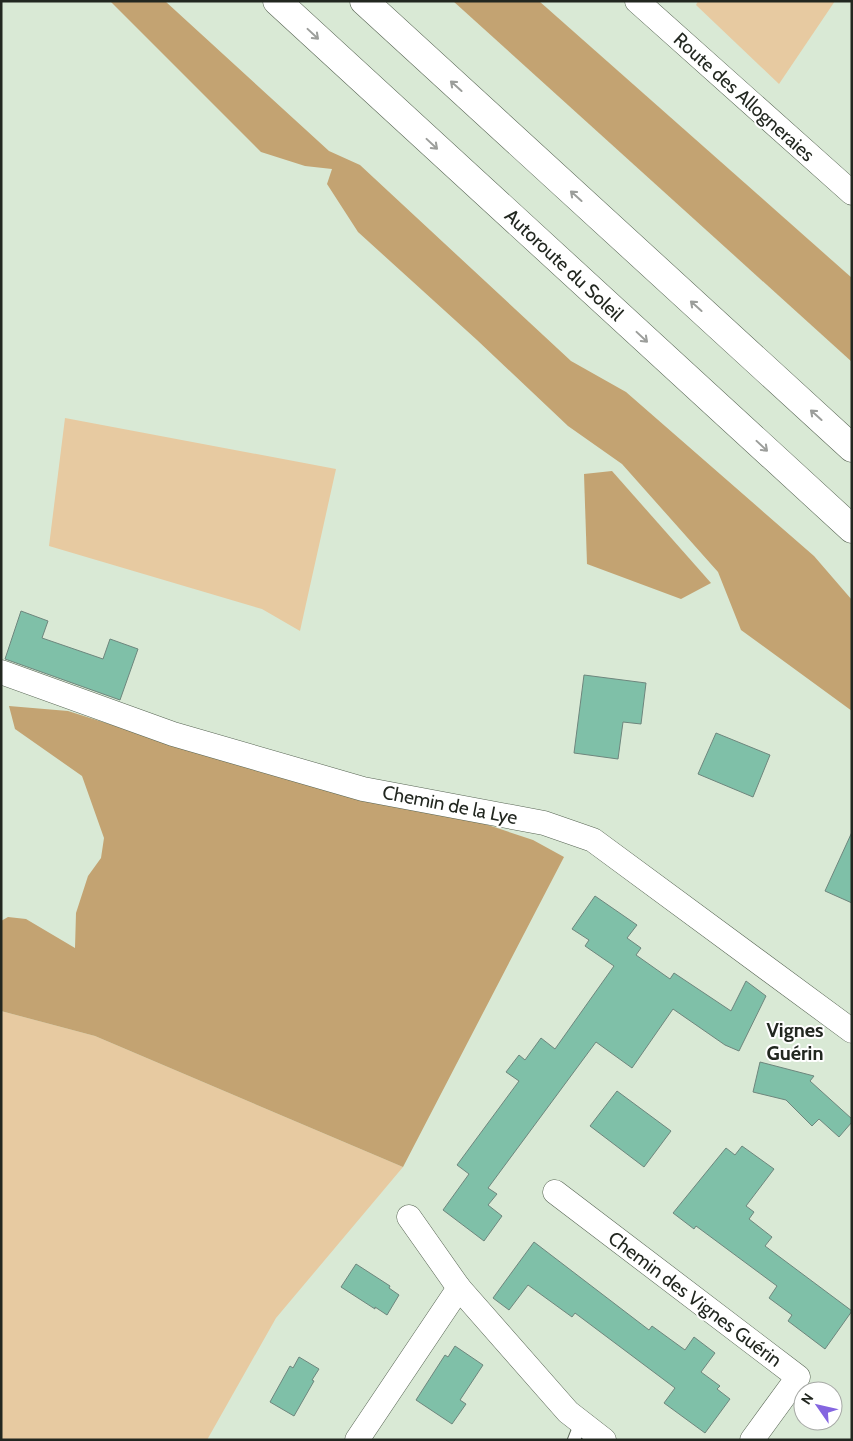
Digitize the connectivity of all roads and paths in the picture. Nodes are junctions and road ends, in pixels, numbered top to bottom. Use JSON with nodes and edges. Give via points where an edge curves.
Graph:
{"nodes":[{"id":1,"x":277,"y":1,"type":"edge"},
{"id":2,"x":364,"y":1,"type":"edge"},
{"id":3,"x":637,"y":1,"type":"edge"},
{"id":4,"x":852,"y":193,"type":"edge"},
{"id":5,"x":852,"y":448,"type":"edge"},
{"id":6,"x":852,"y":529,"type":"edge"},
{"id":7,"x":1,"y":672,"type":"edge"},
{"id":8,"x":852,"y":1031,"type":"edge"},
{"id":9,"x":555,"y":1192,"type":"dead end"},
{"id":10,"x":409,"y":1216,"type":"dead end"},
{"id":11,"x":459,"y":1288,"type":"junction"},
{"id":12,"x":578,"y":1431,"type":"edge"},
{"id":13,"x":357,"y":1440,"type":"edge"},
{"id":14,"x":604,"y":1440,"type":"edge"},
{"id":15,"x":752,"y":1440,"type":"edge"}],
"edges":[{"from":1,"to":6,"type":"highway","name":"Autoroute du Soleil","one_way":true},
{"from":5,"to":2,"type":"highway","one_way":true},
{"from":3,"to":4,"type":"street","name":"Route des Allogneraies"},
{"from":7,"to":8,"type":"street","name":"Chemin de la Lye","via":[[173,734],[363,789],[544,823],[593,840]]},
{"from":9,"to":15,"type":"street","name":"Chemin des Vignes Guérin","via":[[798,1377]]},
{"from":10,"to":11,"type":"street"},
{"from":11,"to":12,"type":"street","via":[[568,1412]]},
{"from":11,"to":13,"type":"street"},
{"from":12,"to":14,"type":"street"}]}
